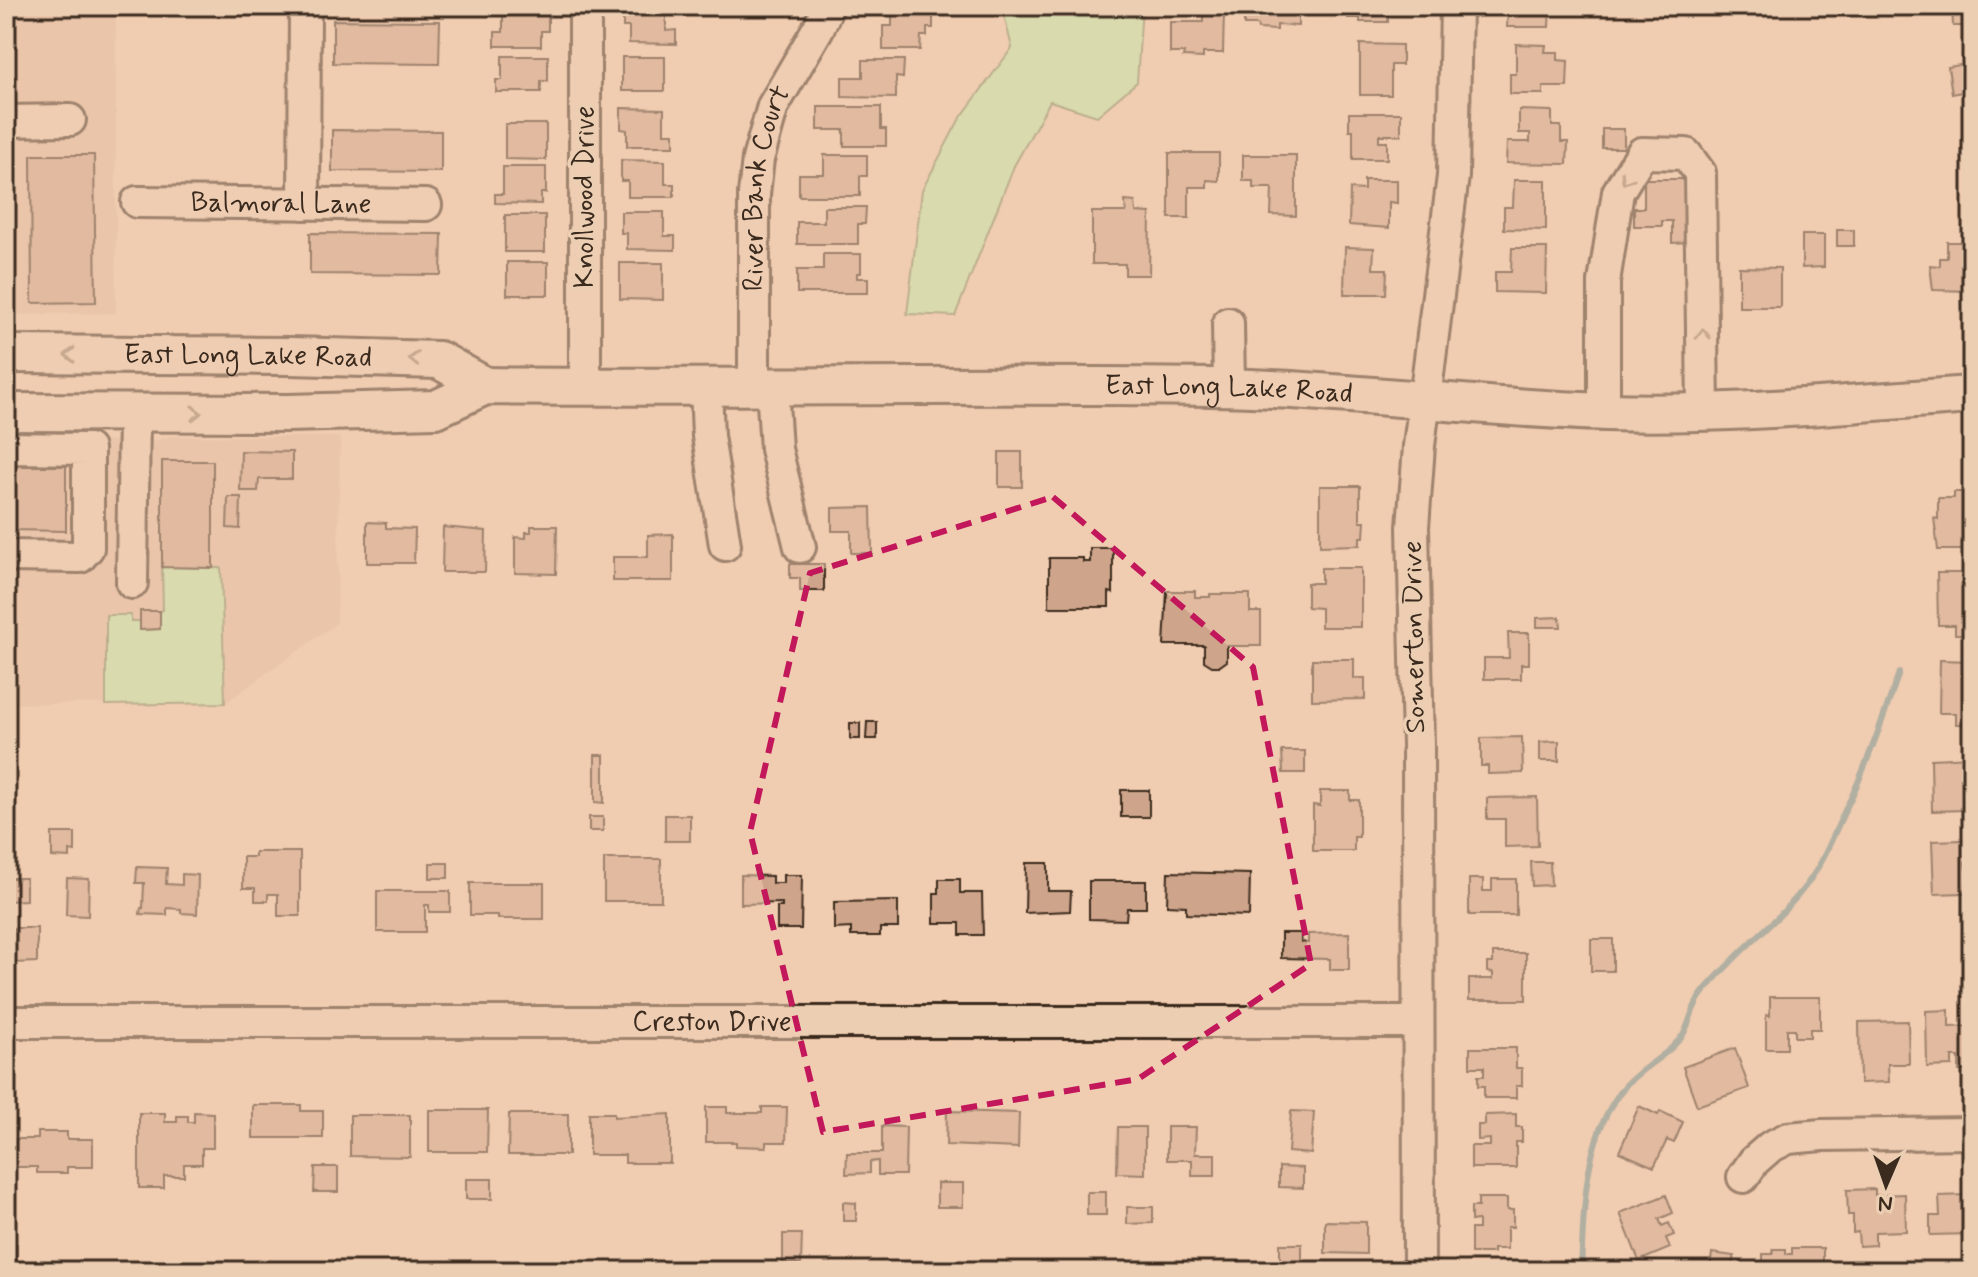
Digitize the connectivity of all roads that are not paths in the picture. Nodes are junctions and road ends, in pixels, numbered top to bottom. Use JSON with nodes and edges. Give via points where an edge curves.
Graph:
{"nodes":[{"id":1,"x":305,"y":6,"type":"edge"},
{"id":2,"x":585,"y":6,"type":"edge"},
{"id":3,"x":828,"y":6,"type":"edge"},
{"id":4,"x":1456,"y":6,"type":"edge"},
{"id":5,"x":70,"y":120,"type":"dead end"},
{"id":6,"x":6,"y":121,"type":"edge"},
{"id":7,"x":137,"y":202,"type":"dead end"},
{"id":8,"x":304,"y":204,"type":"junction"},
{"id":9,"x":426,"y":205,"type":"dead end"},
{"id":10,"x":1228,"y":323,"type":"dead end"},
{"id":11,"x":6,"y":354,"type":"edge"},
{"id":12,"x":290,"y":356,"type":"junction"},
{"id":13,"x":485,"y":386,"type":"junction"},
{"id":14,"x":706,"y":386,"type":"junction"},
{"id":15,"x":585,"y":387,"type":"junction"},
{"id":16,"x":763,"y":387,"type":"junction"},
{"id":17,"x":1229,"y":388,"type":"junction"},
{"id":18,"x":1972,"y":395,"type":"edge"},
{"id":19,"x":1425,"y":399,"type":"junction"},
{"id":20,"x":6,"y":412,"type":"edge"},
{"id":21,"x":134,"y":412,"type":"junction"},
{"id":22,"x":1604,"y":412,"type":"junction"},
{"id":23,"x":1703,"y":412,"type":"junction"},
{"id":24,"x":268,"y":413,"type":"junction"},
{"id":25,"x":6,"y":448,"type":"edge"},
{"id":26,"x":725,"y":545,"type":"dead end"},
{"id":27,"x":800,"y":547,"type":"dead end"},
{"id":28,"x":6,"y":556,"type":"edge"},
{"id":29,"x":132,"y":583,"type":"dead end"},
{"id":30,"x":6,"y":1022,"type":"edge"},
{"id":31,"x":1418,"y":1022,"type":"junction"},
{"id":32,"x":1972,"y":1133,"type":"edge"},
{"id":33,"x":1743,"y":1177,"type":"dead end"},
{"id":34,"x":1419,"y":1271,"type":"edge"}],
"edges":[{"from":1,"to":8,"type":"street"},
{"from":2,"to":15,"type":"street","name":"Knollwood Drive"},
{"from":3,"to":16,"type":"street","name":"River Bank Court","via":[[773,106],[758,159],[754,194]]},
{"from":4,"to":19,"type":"street","name":"Somerton Drive","via":[[1453,176]]},
{"from":5,"to":6,"type":"street"},
{"from":7,"to":8,"type":"street","name":"Balmoral Lane"},
{"from":8,"to":9,"type":"street","name":"Balmoral Lane"},
{"from":10,"to":17,"type":"street"},
{"from":12,"to":11,"type":"main road","name":"East Long Lake Road","one_way":true},
{"from":13,"to":12,"type":"main road","name":"East Long Lake Road","one_way":true,"via":[[439,360]]},
{"from":12,"to":24,"type":"main road","via":[[291,393]]},
{"from":13,"to":15,"type":"main road","name":"East Long Lake Road"},
{"from":13,"to":24,"type":"main road","name":"East Long Lake Road","via":[[436,409]]},
{"from":14,"to":15,"type":"main road","name":"East Long Lake Road"},
{"from":14,"to":16,"type":"main road","name":"East Long Lake Road"},
{"from":14,"to":26,"type":"street"},
{"from":16,"to":17,"type":"main road","name":"East Long Lake Road"},
{"from":16,"to":27,"type":"street","name":"River Bank Court"},
{"from":17,"to":19,"type":"main road","name":"East Long Lake Road"},
{"from":18,"to":23,"type":"main road","name":"East Long Lake Road"},
{"from":19,"to":22,"type":"main road","name":"East Long Lake Road"},
{"from":19,"to":31,"type":"street","name":"Somerton Drive","via":[[1413,527]]},
{"from":20,"to":21,"type":"main road","name":"East Long Lake Road"},
{"from":21,"to":24,"type":"main road","name":"East Long Lake Road","one_way":true},
{"from":21,"to":29,"type":"street"},
{"from":22,"to":23,"type":"main road","name":"East Long Lake Road"},
{"from":23,"to":22,"type":"street","one_way":true,"via":[[1700,173],[1686,154],[1642,153],[1618,192],[1604,282]]},
{"from":25,"to":28,"type":"street","via":[[88,449],[88,548],[80,557]]},
{"from":30,"to":31,"type":"street","name":"Creston Drive"},
{"from":31,"to":34,"type":"street","name":"Somerton Drive"},
{"from":32,"to":33,"type":"street","via":[[1788,1138],[1770,1147]]}]}
